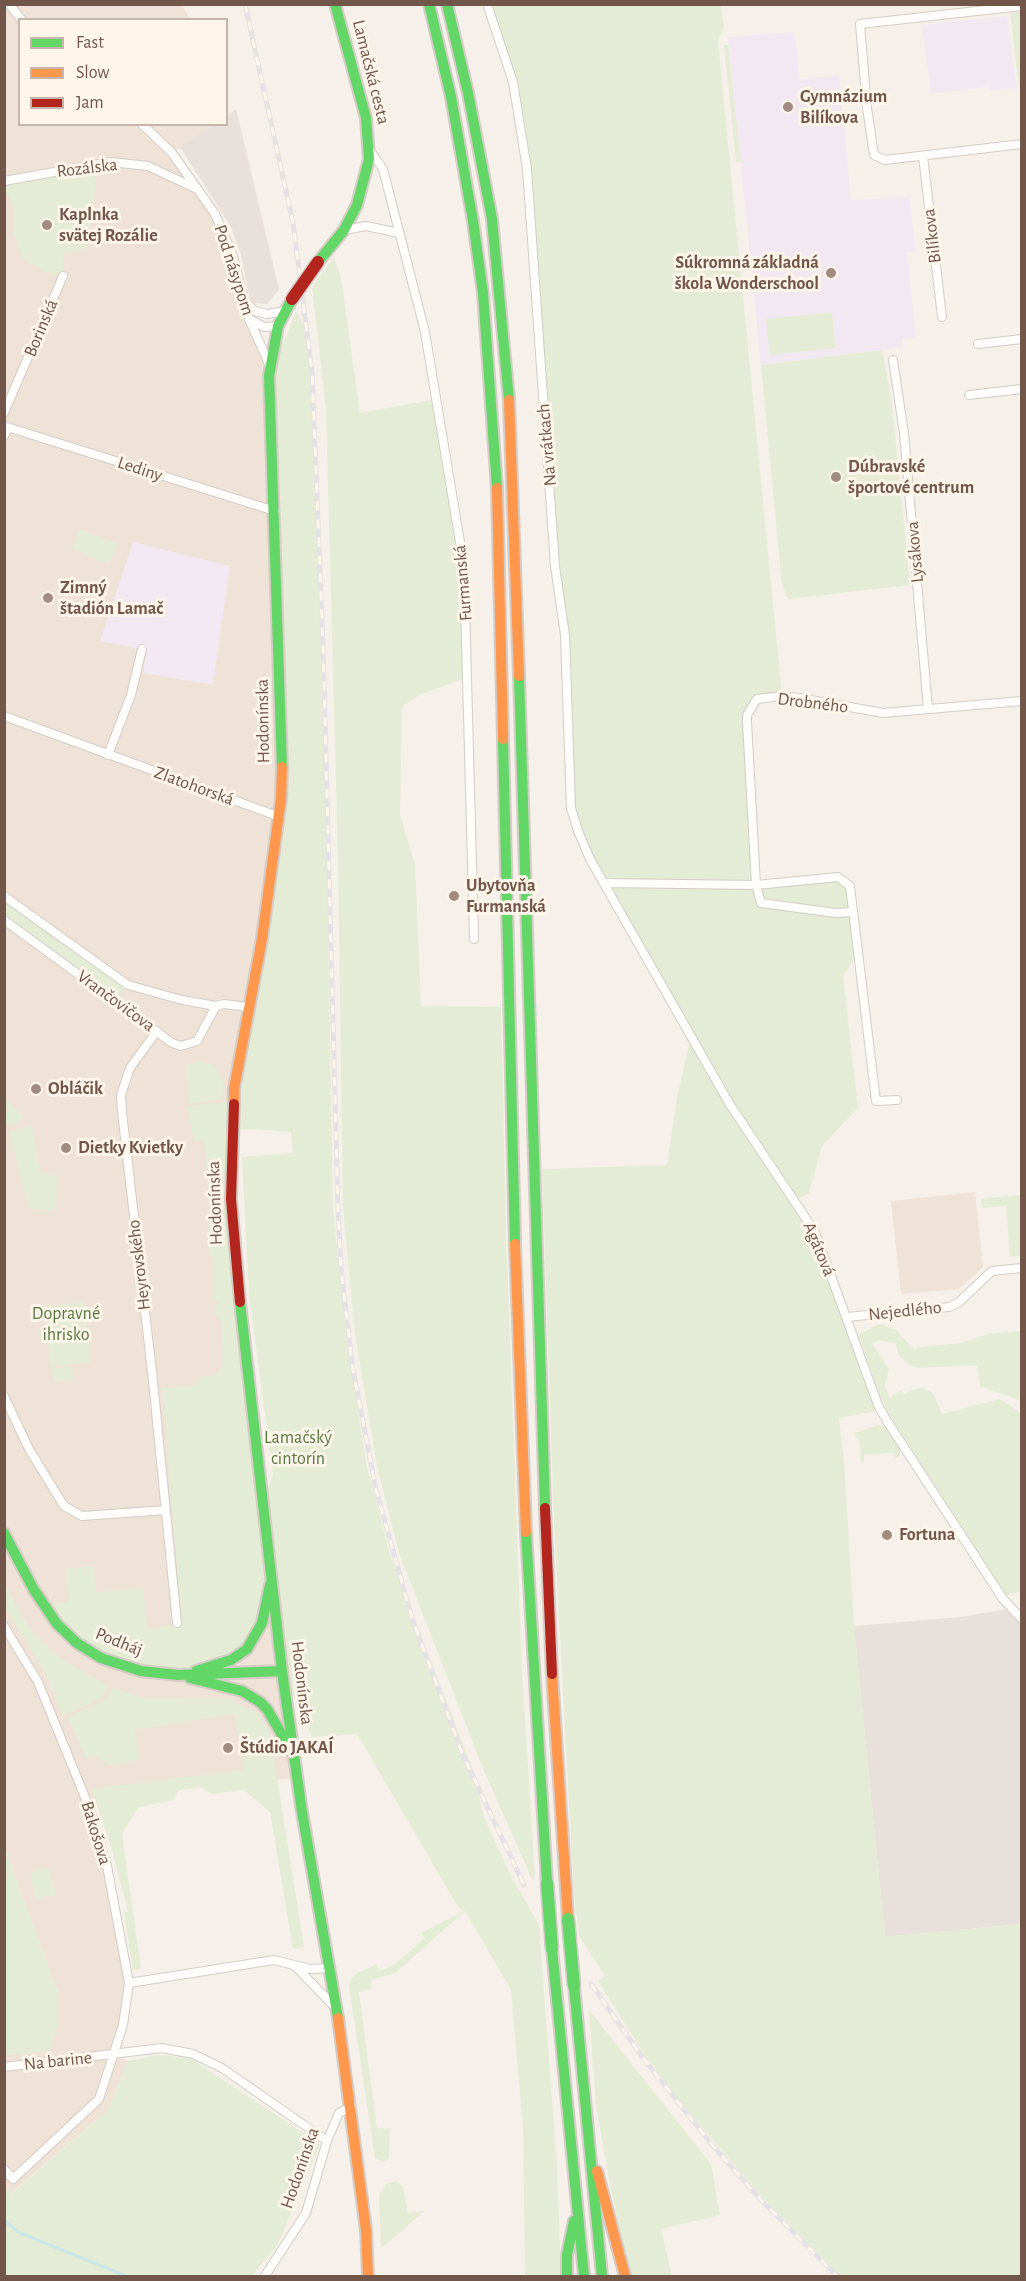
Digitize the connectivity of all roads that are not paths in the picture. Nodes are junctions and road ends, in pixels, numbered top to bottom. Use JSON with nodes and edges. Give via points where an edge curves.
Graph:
{"nodes":[{"id":1,"x":9,"y":4,"type":"edge"},
{"id":2,"x":335,"y":4,"type":"edge"},
{"id":3,"x":429,"y":4,"type":"edge"},
{"id":4,"x":447,"y":4,"type":"edge"},
{"id":5,"x":487,"y":4,"type":"edge"},
{"id":6,"x":1022,"y":6,"type":"edge"},
{"id":7,"x":20,"y":18,"type":"edge"},
{"id":8,"x":144,"y":126,"type":"edge"},
{"id":9,"x":1022,"y":144,"type":"edge"},
{"id":10,"x":369,"y":149,"type":"junction"},
{"id":11,"x":923,"y":156,"type":"junction"},
{"id":12,"x":4,"y":181,"type":"edge"},
{"id":13,"x":200,"y":190,"type":"junction"},
{"id":14,"x":344,"y":230,"type":"junction"},
{"id":15,"x":399,"y":233,"type":"junction"},
{"id":16,"x":63,"y":276,"type":"dead end"},
{"id":17,"x":292,"y":299,"type":"joint"},
{"id":18,"x":243,"y":300,"type":"junction"},
{"id":19,"x":285,"y":311,"type":"junction"},
{"id":20,"x":267,"y":314,"type":"junction"},
{"id":21,"x":942,"y":317,"type":"dead end"},
{"id":22,"x":249,"y":319,"type":"junction"},
{"id":23,"x":278,"y":326,"type":"junction"},
{"id":24,"x":1022,"y":339,"type":"edge"},
{"id":25,"x":978,"y":344,"type":"dead end"},
{"id":26,"x":893,"y":360,"type":"dead end"},
{"id":27,"x":270,"y":366,"type":"junction"},
{"id":28,"x":1022,"y":389,"type":"edge"},
{"id":29,"x":969,"y":395,"type":"dead end"},
{"id":30,"x":4,"y":414,"type":"edge"},
{"id":31,"x":6,"y":426,"type":"edge"},
{"id":32,"x":4,"y":436,"type":"edge"},
{"id":33,"x":275,"y":511,"type":"junction"},
{"id":34,"x":142,"y":649,"type":"dead end"},
{"id":35,"x":1022,"y":701,"type":"edge"},
{"id":36,"x":928,"y":709,"type":"junction"},
{"id":37,"x":4,"y":716,"type":"edge"},
{"id":38,"x":108,"y":755,"type":"junction"},
{"id":39,"x":280,"y":817,"type":"junction"},
{"id":40,"x":606,"y":883,"type":"junction"},
{"id":41,"x":756,"y":885,"type":"junction"},
{"id":42,"x":4,"y":896,"type":"edge"},
{"id":43,"x":853,"y":912,"type":"junction"},
{"id":44,"x":4,"y":920,"type":"edge"},
{"id":45,"x":474,"y":939,"type":"dead end"},
{"id":46,"x":216,"y":1006,"type":"junction"},
{"id":47,"x":248,"y":1007,"type":"junction"},
{"id":48,"x":157,"y":1031,"type":"junction"},
{"id":49,"x":897,"y":1100,"type":"dead end"},
{"id":50,"x":1022,"y":1268,"type":"edge"},
{"id":51,"x":847,"y":1317,"type":"junction"},
{"id":52,"x":5,"y":1400,"type":"edge"},
{"id":53,"x":166,"y":1510,"type":"junction"},
{"id":54,"x":4,"y":1533,"type":"edge"},
{"id":55,"x":271,"y":1580,"type":"junction"},
{"id":56,"x":1017,"y":1606,"type":"edge"},
{"id":57,"x":1022,"y":1619,"type":"edge"},
{"id":58,"x":177,"y":1623,"type":"dead end"},
{"id":59,"x":4,"y":1626,"type":"edge"},
{"id":60,"x":282,"y":1671,"type":"junction"},
{"id":61,"x":178,"y":1675,"type":"junction"},
{"id":62,"x":293,"y":1754,"type":"junction"},
{"id":63,"x":294,"y":1965,"type":"junction"},
{"id":64,"x":330,"y":1968,"type":"junction"},
{"id":65,"x":129,"y":1983,"type":"junction"},
{"id":66,"x":337,"y":2010,"type":"junction"},
{"id":67,"x":112,"y":2055,"type":"junction"},
{"id":68,"x":4,"y":2067,"type":"edge"},
{"id":69,"x":352,"y":2106,"type":"junction"},
{"id":70,"x":327,"y":2141,"type":"junction"},
{"id":71,"x":587,"y":2144,"type":"junction"},
{"id":72,"x":4,"y":2169,"type":"edge"},
{"id":73,"x":576,"y":2207,"type":"junction"},
{"id":74,"x":265,"y":2277,"type":"edge"},
{"id":75,"x":368,"y":2277,"type":"edge"},
{"id":76,"x":567,"y":2277,"type":"edge"},
{"id":77,"x":584,"y":2277,"type":"edge"},
{"id":78,"x":602,"y":2277,"type":"edge"},
{"id":79,"x":625,"y":2277,"type":"edge"}],
"edges":[{"from":1,"to":7,"type":"street"},
{"from":2,"to":10,"type":"main road","name":"Lamačská cesta","via":[[366,118]]},
{"from":3,"to":73,"type":"main road","bridge":true,"via":[[451,97],[473,221],[496,459],[515,1240],[531,1631],[552,1949]]},
{"from":4,"to":71,"type":"main road","bridge":true,"via":[[492,219],[511,416],[549,1630]]},
{"from":5,"to":40,"type":"street","name":"Na vrátkach","via":[[513,82],[527,169],[555,566],[565,635],[571,807],[590,859]]},
{"from":6,"to":11,"type":"street","via":[[860,24],[874,155],[885,160]]},
{"from":8,"to":13,"type":"street","name":"Pod násypom","via":[[172,153]]},
{"from":9,"to":11,"type":"street"},
{"from":10,"to":14,"type":"main road","name":"Lamačská cesta","via":[[362,194]]},
{"from":10,"to":15,"type":"street","name":"Lamačská cesta","via":[[383,169]]},
{"from":11,"to":21,"type":"street","name":"Bilíkova"},
{"from":12,"to":13,"type":"street","name":"Rozálska","via":[[111,162],[148,166]]},
{"from":13,"to":18,"type":"street","name":"Pod násypom","via":[[226,235]]},
{"from":14,"to":15,"type":"street","via":[[366,226]]},
{"from":14,"to":17,"type":"main road","name":"Lamačská cesta","bridge":true},
{"from":15,"to":45,"type":"street","name":"Furmanská","via":[[425,332],[464,566]]},
{"from":16,"to":30,"type":"street","name":"Borinská"},
{"from":17,"to":19,"type":"main road","name":"Hodonínska"},
{"from":18,"to":20,"type":"street","via":[[255,311]]},
{"from":18,"to":22,"type":"street","name":"Pod násypom"},
{"from":19,"to":20,"type":"street"},
{"from":19,"to":23,"type":"main road","name":"Hodonínska"},
{"from":20,"to":23,"type":"street"},
{"from":22,"to":23,"type":"street","via":[[264,327]]},
{"from":22,"to":27,"type":"street","name":"Pod násypom"},
{"from":23,"to":27,"type":"main road","name":"Hodonínska"},
{"from":24,"to":25,"type":"street"},
{"from":26,"to":36,"type":"street","name":"Lysákova","via":[[904,433]]},
{"from":27,"to":33,"type":"main road","name":"Hodonínska"},
{"from":28,"to":29,"type":"street"},
{"from":31,"to":32,"type":"street"},
{"from":31,"to":33,"type":"street","name":"Lediny"},
{"from":33,"to":39,"type":"main road","name":"Hodonínska","via":[[283,744]]},
{"from":34,"to":38,"type":"street"},
{"from":35,"to":36,"type":"street","name":"Drobného"},
{"from":36,"to":41,"type":"street","name":"Drobného","via":[[883,713],[791,697],[758,699],[747,715]]},
{"from":37,"to":38,"type":"street","name":"Zlatohorská"},
{"from":38,"to":39,"type":"street","name":"Zlatohorská"},
{"from":39,"to":47,"type":"main road","name":"Hodonínska"},
{"from":40,"to":41,"type":"street"},
{"from":40,"to":51,"type":"street","name":"Agátová","via":[[729,1103],[815,1232]]},
{"from":41,"to":43,"type":"street","via":[[761,903]]},
{"from":41,"to":43,"type":"street","via":[[838,877],[850,886]]},
{"from":42,"to":46,"type":"street","name":"Vrančovičova","via":[[128,985]]},
{"from":43,"to":49,"type":"street","via":[[876,1101]]},
{"from":44,"to":48,"type":"street","name":"Vrančovičova"},
{"from":46,"to":47,"type":"street","name":"Vrančovičova"},
{"from":46,"to":48,"type":"street","name":"Vrančovičova","via":[[197,1041],[189,1046],[172,1043]]},
{"from":47,"to":55,"type":"main road","name":"Hodonínska","via":[[234,1089],[231,1198]]},
{"from":48,"to":53,"type":"street","name":"Heyrovského","via":[[130,1068],[121,1095]]},
{"from":50,"to":51,"type":"street","name":"Nejedlého","via":[[992,1271],[954,1305]]},
{"from":51,"to":56,"type":"street","name":"Agátová","via":[[887,1421],[1003,1599]]},
{"from":52,"to":53,"type":"street","via":[[64,1506],[82,1516]]},
{"from":53,"to":58,"type":"street","name":"Heyrovského"},
{"from":54,"to":61,"type":"main road","name":"Podháj","via":[[43,1605],[71,1638],[115,1664]]},
{"from":55,"to":60,"type":"main road","name":"Hodonínska"},
{"from":55,"to":61,"type":"main road","via":[[262,1623],[247,1649],[231,1660]]},
{"from":56,"to":57,"type":"street","name":"Agátová"},
{"from":59,"to":65,"type":"street","name":"Bakošova","via":[[38,1682],[89,1807],[107,1866]]},
{"from":60,"to":61,"type":"main road","name":"Podháj"},
{"from":60,"to":62,"type":"main road","name":"Hodonínska"},
{"from":61,"to":62,"type":"main road","via":[[242,1691],[260,1701]]},
{"from":62,"to":64,"type":"main road","name":"Hodonínska"},
{"from":63,"to":64,"type":"street"},
{"from":63,"to":65,"type":"street","via":[[274,1960]]},
{"from":63,"to":66,"type":"street"},
{"from":64,"to":66,"type":"main road","name":"Hodonínska"},
{"from":65,"to":67,"type":"street","name":"Bakošova","via":[[125,2017]]},
{"from":66,"to":69,"type":"main road","name":"Hodonínska"},
{"from":67,"to":68,"type":"street","name":"Na barine"},
{"from":67,"to":70,"type":"street","name":"Na barine","via":[[162,2048],[193,2054],[222,2068]]},
{"from":67,"to":72,"type":"street","name":"Bakošova","via":[[99,2099],[13,2179]]},
{"from":69,"to":70,"type":"street","name":"Hodonínska","via":[[339,2113]]},
{"from":69,"to":75,"type":"main road","name":"Hodonínska"},
{"from":70,"to":74,"type":"street","name":"Hodonínska","via":[[306,2213]]},
{"from":71,"to":78,"type":"main road"},
{"from":71,"to":79,"type":"main road","via":[[609,2209]]},
{"from":73,"to":76,"type":"main road"},
{"from":73,"to":77,"type":"main road"}]}
